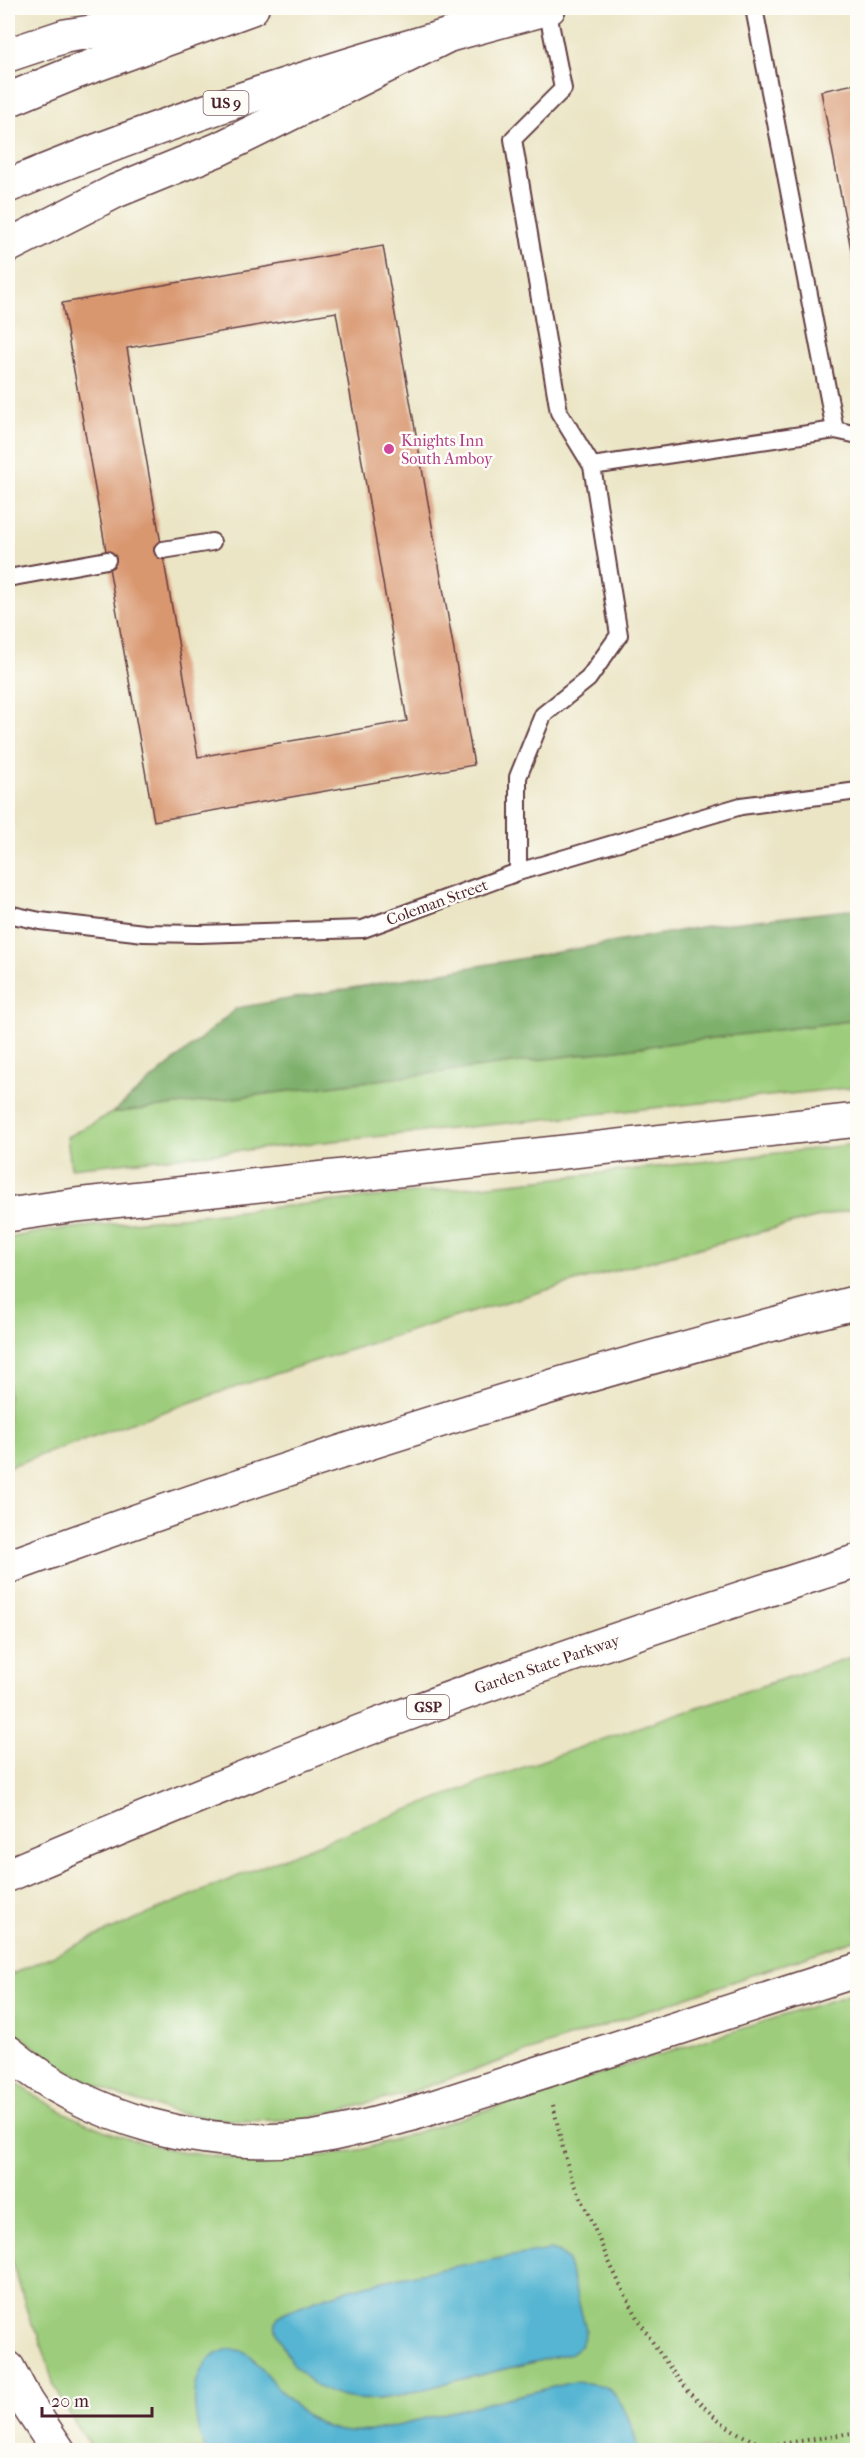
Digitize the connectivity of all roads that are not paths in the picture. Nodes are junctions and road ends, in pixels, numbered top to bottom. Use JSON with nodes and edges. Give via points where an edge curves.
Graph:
{"nodes":[{"id":1,"x":250,"y":8,"type":"edge"},
{"id":2,"x":548,"y":8,"type":"edge"},
{"id":3,"x":754,"y":8,"type":"edge"},
{"id":4,"x":449,"y":35,"type":"junction"},
{"id":5,"x":8,"y":55,"type":"edge"},
{"id":6,"x":8,"y":100,"type":"edge"},
{"id":7,"x":8,"y":186,"type":"edge"},
{"id":8,"x":53,"y":222,"type":"junction"},
{"id":9,"x":8,"y":246,"type":"edge"},
{"id":10,"x":8,"y":273,"type":"edge"},
{"id":11,"x":835,"y":430,"type":"junction"},
{"id":12,"x":858,"y":435,"type":"edge"},
{"id":13,"x":592,"y":466,"type":"junction"},
{"id":14,"x":212,"y":542,"type":"dead end"},
{"id":15,"x":163,"y":550,"type":"dead end"},
{"id":16,"x":107,"y":560,"type":"dead end"},
{"id":17,"x":8,"y":578,"type":"edge"},
{"id":18,"x":858,"y":791,"type":"edge"},
{"id":19,"x":518,"y":873,"type":"junction"},
{"id":20,"x":8,"y":914,"type":"edge"},
{"id":21,"x":858,"y":1120,"type":"edge"},
{"id":22,"x":8,"y":1215,"type":"edge"},
{"id":23,"x":858,"y":1302,"type":"edge"},
{"id":24,"x":858,"y":1561,"type":"edge"},
{"id":25,"x":8,"y":1567,"type":"edge"},
{"id":26,"x":8,"y":1875,"type":"edge"},
{"id":27,"x":858,"y":1970,"type":"edge"},
{"id":28,"x":8,"y":2052,"type":"edge"},
{"id":29,"x":8,"y":2368,"type":"edge"},
{"id":30,"x":58,"y":2451,"type":"edge"}],
"edges":[{"from":1,"to":5,"type":"main road","via":[[65,36]]},
{"from":1,"to":6,"type":"main road"},
{"from":2,"to":4,"type":"main road","number":"US 9"},
{"from":2,"to":13,"type":"lane","via":[[563,89],[513,139],[559,412]]},
{"from":3,"to":11,"type":"lane"},
{"from":4,"to":7,"type":"main road","number":"US 9","via":[[198,113]]},
{"from":4,"to":8,"type":"main road","via":[[219,149],[152,175]]},
{"from":8,"to":9,"type":"main road"},
{"from":8,"to":10,"type":"main road"},
{"from":11,"to":12,"type":"lane"},
{"from":11,"to":13,"type":"lane"},
{"from":13,"to":19,"type":"lane","via":[[619,635],[588,679],[543,715],[518,777]]},
{"from":14,"to":15,"type":"lane"},
{"from":16,"to":17,"type":"lane"},
{"from":18,"to":19,"type":"lane","name":"Coleman Street","via":[[741,806]]},
{"from":19,"to":20,"type":"lane","name":"Coleman Street","via":[[363,929],[144,933]]},
{"from":21,"to":22,"type":"main road"},
{"from":23,"to":25,"type":"main road","via":[[634,1361],[431,1422],[254,1479]]},
{"from":24,"to":26,"type":"main road","name":"Garden State Parkway","number":"GSP","via":[[627,1636],[374,1727]]},
{"from":27,"to":28,"type":"main road","via":[[369,2126],[311,2138],[256,2140],[189,2134],[131,2120],[71,2094]]},
{"from":29,"to":30,"type":"main road"}]}
